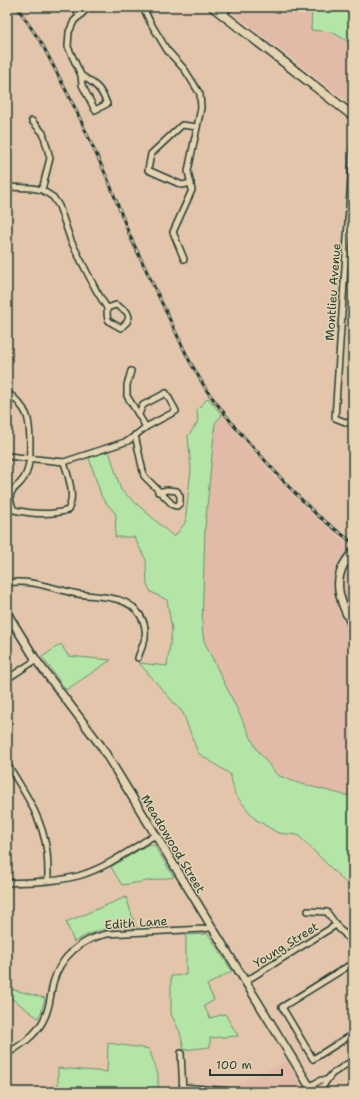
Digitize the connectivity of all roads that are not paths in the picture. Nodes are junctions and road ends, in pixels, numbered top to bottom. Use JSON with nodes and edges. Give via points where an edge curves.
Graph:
{"nodes":[{"id":1,"x":74,"y":7,"type":"edge"},
{"id":2,"x":89,"y":7,"type":"edge"},
{"id":3,"x":143,"y":7,"type":"edge"},
{"id":4,"x":212,"y":7,"type":"edge"},
{"id":5,"x":229,"y":7,"type":"edge"},
{"id":6,"x":223,"y":15,"type":"junction"},
{"id":7,"x":80,"y":16,"type":"junction"},
{"id":8,"x":81,"y":75,"type":"junction"},
{"id":9,"x":353,"y":116,"type":"edge"},
{"id":10,"x":32,"y":121,"type":"dead end"},
{"id":11,"x":197,"y":128,"type":"junction"},
{"id":12,"x":353,"y":148,"type":"edge"},
{"id":13,"x":190,"y":183,"type":"junction"},
{"id":14,"x":7,"y":187,"type":"edge"},
{"id":15,"x":42,"y":190,"type":"junction"},
{"id":16,"x":184,"y":259,"type":"dead end"},
{"id":17,"x":107,"y":308,"type":"junction"},
{"id":18,"x":131,"y":371,"type":"dead end"},
{"id":19,"x":7,"y":392,"type":"edge"},
{"id":20,"x":139,"y":414,"type":"junction"},
{"id":21,"x":353,"y":425,"type":"edge"},
{"id":22,"x":146,"y":427,"type":"junction"},
{"id":23,"x":135,"y":435,"type":"junction"},
{"id":24,"x":7,"y":456,"type":"edge"},
{"id":25,"x":30,"y":459,"type":"junction"},
{"id":26,"x":64,"y":462,"type":"junction"},
{"id":27,"x":158,"y":492,"type":"dead end"},
{"id":28,"x":353,"y":552,"type":"edge"},
{"id":29,"x":7,"y":583,"type":"edge"},
{"id":30,"x":7,"y":613,"type":"edge"},
{"id":31,"x":353,"y":627,"type":"edge"},
{"id":32,"x":138,"y":658,"type":"dead end"},
{"id":33,"x":36,"y":660,"type":"junction"},
{"id":34,"x":7,"y":679,"type":"edge"},
{"id":35,"x":9,"y":767,"type":"dead end"},
{"id":36,"x":155,"y":835,"type":"junction"},
{"id":37,"x":48,"y":880,"type":"junction"},
{"id":38,"x":7,"y":883,"type":"edge"},
{"id":39,"x":308,"y":911,"type":"dead end"},
{"id":40,"x":336,"y":925,"type":"junction"},
{"id":41,"x":212,"y":927,"type":"junction"},
{"id":42,"x":353,"y":945,"type":"edge"},
{"id":43,"x":353,"y":963,"type":"edge"},
{"id":44,"x":246,"y":981,"type":"junction"},
{"id":45,"x":353,"y":1034,"type":"edge"},
{"id":46,"x":181,"y":1053,"type":"dead end"},
{"id":47,"x":7,"y":1054,"type":"edge"},
{"id":48,"x":353,"y":1060,"type":"edge"},
{"id":49,"x":183,"y":1089,"type":"edge"},
{"id":50,"x":312,"y":1090,"type":"edge"},
{"id":51,"x":240,"y":1092,"type":"edge"}],
"edges":[{"from":1,"to":7,"type":"street"},
{"from":2,"to":7,"type":"street"},
{"from":3,"to":11,"type":"street","via":[[167,50],[200,94],[201,108]]},
{"from":4,"to":6,"type":"main road"},
{"from":5,"to":6,"type":"street"},
{"from":6,"to":9,"type":"main road"},
{"from":7,"to":8,"type":"street","via":[[74,21],[69,32],[68,47]]},
{"from":8,"to":8,"type":"street","via":[[96,85],[103,93],[107,104],[95,110],[82,85]]},
{"from":10,"to":15,"type":"street","via":[[43,133],[50,158]]},
{"from":11,"to":13,"type":"street","via":[[188,171]]},
{"from":11,"to":13,"type":"street","via":[[182,125],[151,154],[148,170],[182,185]]},
{"from":12,"to":21,"type":"street","name":"Montlieu Avenue","via":[[335,418]]},
{"from":13,"to":16,"type":"street","via":[[192,190],[173,232]]},
{"from":14,"to":15,"type":"street"},
{"from":15,"to":17,"type":"street","via":[[53,197],[59,206],[70,240]]},
{"from":17,"to":17,"type":"street","via":[[116,305],[127,312],[127,322],[121,328],[108,321]]},
{"from":18,"to":20,"type":"street","via":[[127,396]]},
{"from":19,"to":25,"type":"street","via":[[22,406],[30,423]]},
{"from":20,"to":22,"type":"street"},
{"from":20,"to":22,"type":"street","via":[[143,405],[166,393],[176,411]]},
{"from":22,"to":23,"type":"street"},
{"from":23,"to":26,"type":"street","via":[[128,440]]},
{"from":23,"to":27,"type":"street","via":[[144,476]]},
{"from":24,"to":25,"type":"street"},
{"from":25,"to":26,"type":"street"},
{"from":25,"to":26,"type":"street","via":[[21,483],[12,490],[9,501],[14,510],[30,513],[56,514],[68,510],[72,503]]},
{"from":28,"to":31,"type":"street","via":[[341,570],[338,587]]},
{"from":29,"to":32,"type":"street","via":[[33,583],[75,594],[117,599],[130,604],[143,618],[145,629]]},
{"from":30,"to":33,"type":"street","name":"Meadowood Street"},
{"from":33,"to":34,"type":"street"},
{"from":33,"to":36,"type":"street","name":"Meadowood Street","via":[[101,746]]},
{"from":35,"to":37,"type":"street","via":[[38,819],[47,852]]},
{"from":36,"to":37,"type":"street","via":[[100,868],[78,876]]},
{"from":36,"to":41,"type":"street","name":"Meadowood Street"},
{"from":37,"to":38,"type":"street"},
{"from":39,"to":40,"type":"street","via":[[327,912]]},
{"from":40,"to":42,"type":"street"},
{"from":40,"to":44,"type":"street","name":"Young Street"},
{"from":41,"to":44,"type":"street","name":"Meadowood Street"},
{"from":41,"to":47,"type":"street","name":"Edith Lane","via":[[107,934],[93,937],[79,945],[63,961],[56,974],[43,1022],[26,1041]]},
{"from":43,"to":45,"type":"street","via":[[282,1007],[313,1059]]},
{"from":44,"to":50,"type":"street","name":"Meadowood Street"},
{"from":46,"to":49,"type":"street"},
{"from":48,"to":50,"type":"street","via":[[326,1080],[321,1080]]},
{"from":49,"to":51,"type":"street"}]}
